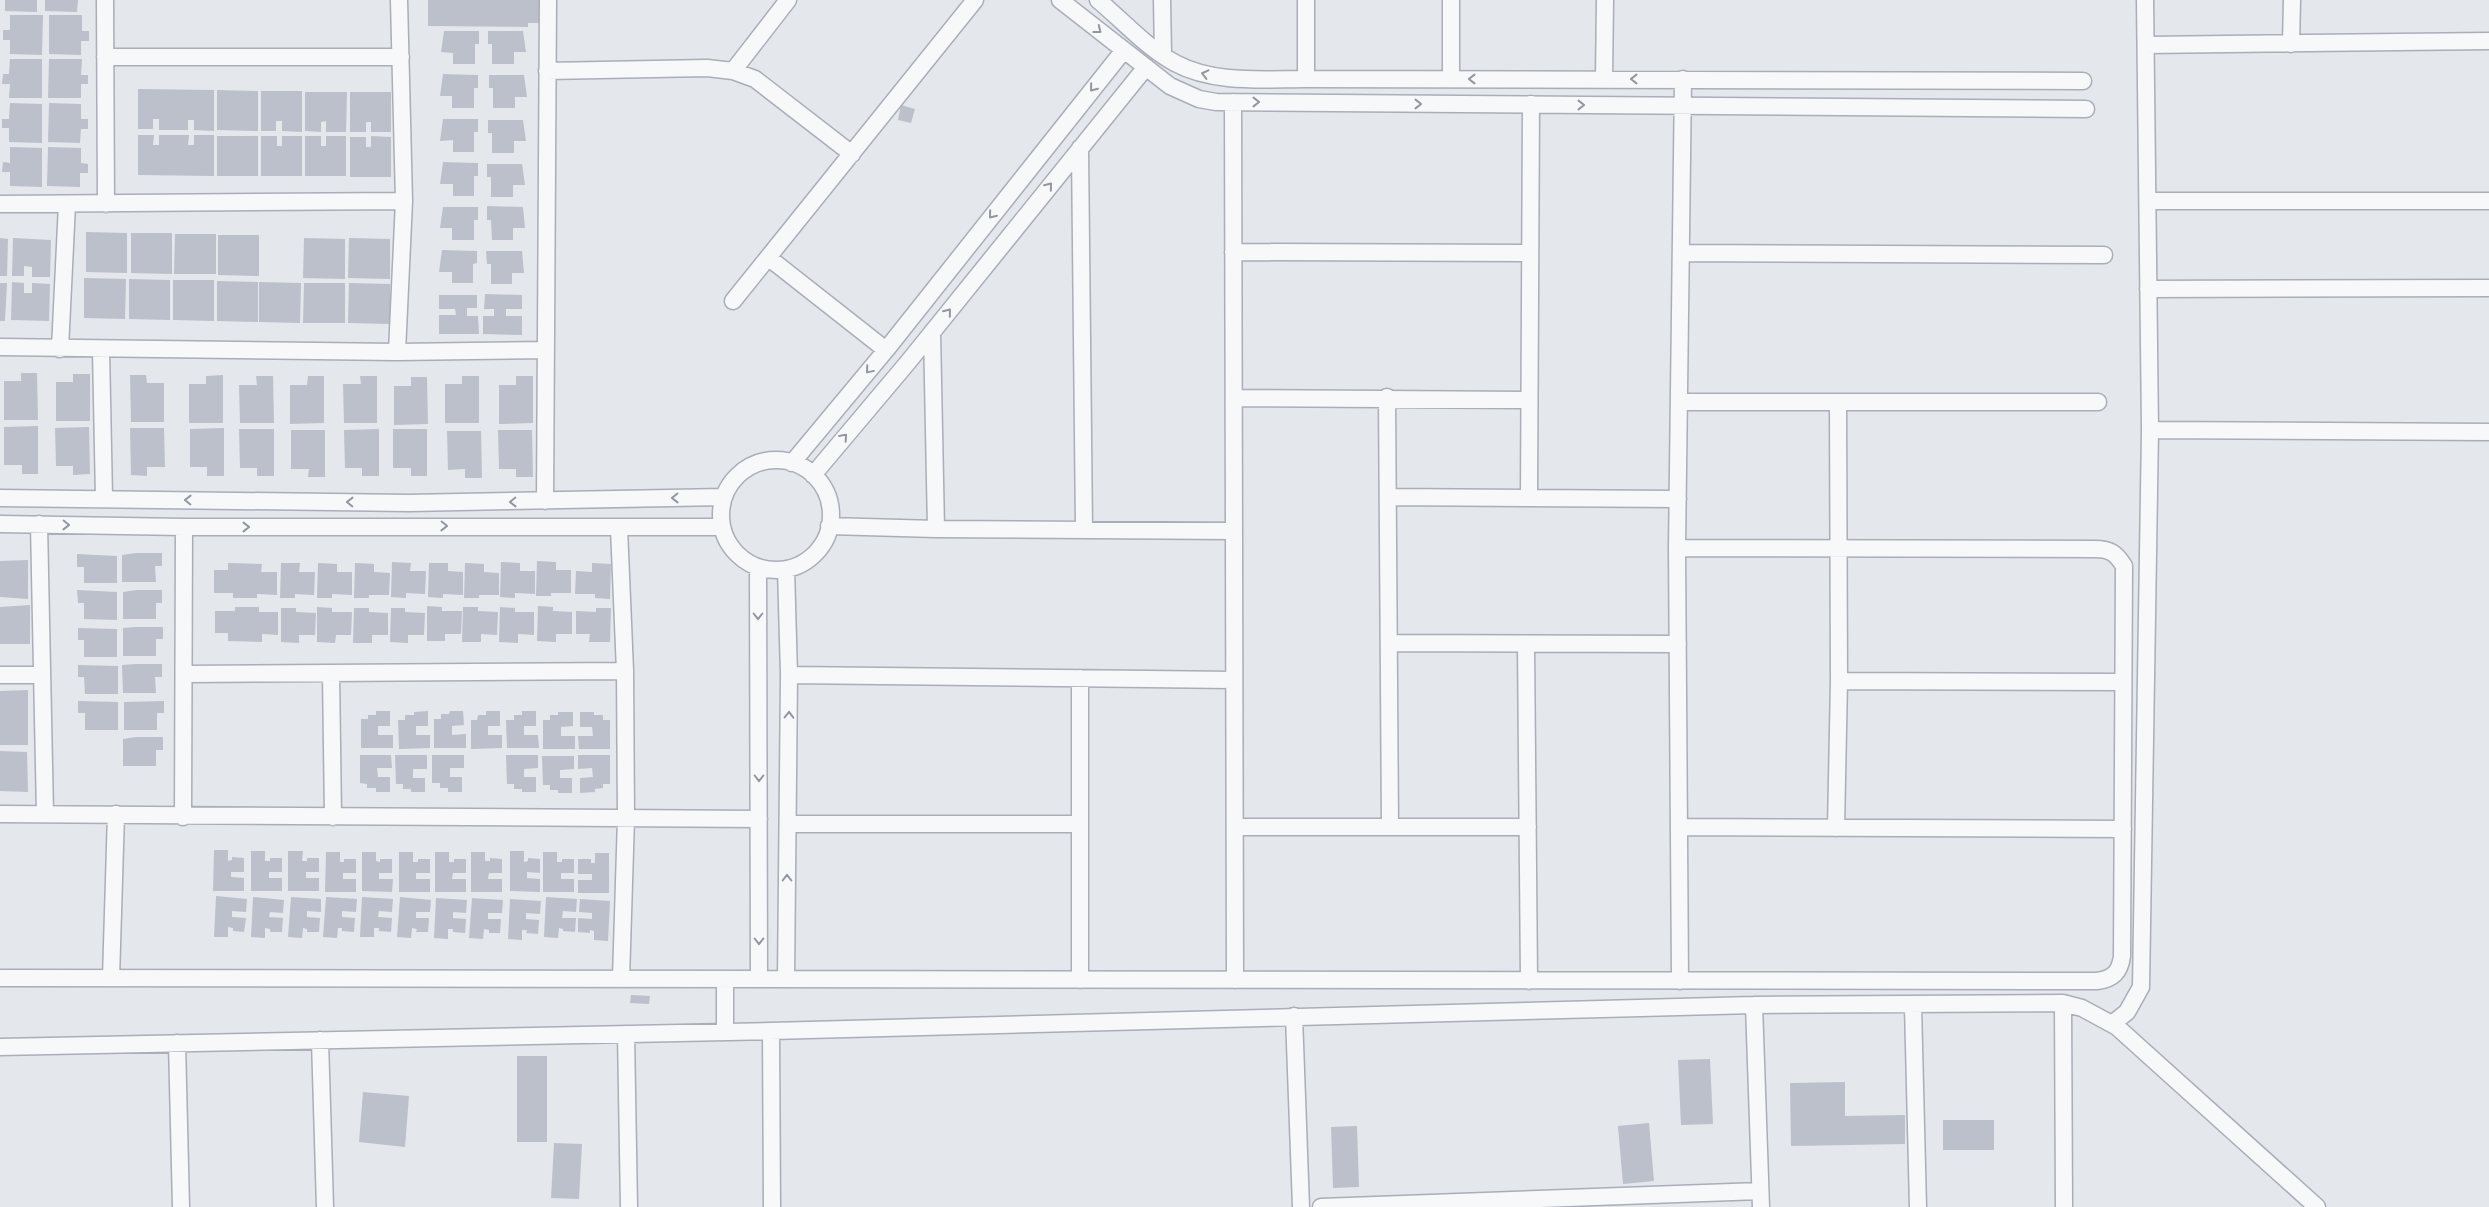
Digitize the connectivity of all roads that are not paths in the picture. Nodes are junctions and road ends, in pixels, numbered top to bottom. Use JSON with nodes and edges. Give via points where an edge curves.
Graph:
{"nodes":[{"id":1,"x":105,"y":0,"type":"edge"},
{"id":2,"x":400,"y":0,"type":"edge"},
{"id":3,"x":548,"y":0,"type":"edge"},
{"id":4,"x":788,"y":0,"type":"edge"},
{"id":5,"x":974,"y":0,"type":"edge"},
{"id":6,"x":1060,"y":0,"type":"edge"},
{"id":7,"x":1098,"y":0,"type":"edge"},
{"id":8,"x":1162,"y":0,"type":"edge"},
{"id":9,"x":1306,"y":0,"type":"edge"},
{"id":10,"x":1452,"y":0,"type":"edge"},
{"id":11,"x":1605,"y":0,"type":"edge"},
{"id":12,"x":2145,"y":0,"type":"edge"},
{"id":13,"x":2292,"y":0,"type":"edge"},
{"id":14,"x":2489,"y":41,"type":"edge"},
{"id":15,"x":2291,"y":44,"type":"junction"},
{"id":16,"x":2146,"y":45,"type":"junction"},
{"id":17,"x":1124,"y":50,"type":"junction"},
{"id":18,"x":1163,"y":55,"type":"junction"},
{"id":19,"x":105,"y":57,"type":"junction"},
{"id":20,"x":401,"y":58,"type":"junction"},
{"id":21,"x":1146,"y":67,"type":"junction"},
{"id":22,"x":548,"y":71,"type":"junction"},
{"id":23,"x":733,"y":71,"type":"junction"},
{"id":24,"x":1451,"y":78,"type":"junction"},
{"id":25,"x":1306,"y":79,"type":"junction"},
{"id":26,"x":1604,"y":79,"type":"junction"},
{"id":27,"x":1683,"y":79,"type":"junction"},
{"id":28,"x":2083,"y":81,"type":"dead end"},
{"id":29,"x":1233,"y":102,"type":"junction"},
{"id":30,"x":1531,"y":104,"type":"junction"},
{"id":31,"x":1684,"y":106,"type":"junction"},
{"id":32,"x":2086,"y":109,"type":"dead end"},
{"id":33,"x":1080,"y":148,"type":"junction"},
{"id":34,"x":852,"y":154,"type":"junction"},
{"id":35,"x":404,"y":201,"type":"junction"},
{"id":36,"x":2148,"y":201,"type":"junction"},
{"id":37,"x":2489,"y":202,"type":"edge"},
{"id":38,"x":0,"y":204,"type":"edge"},
{"id":39,"x":67,"y":204,"type":"junction"},
{"id":40,"x":106,"y":204,"type":"junction"},
{"id":41,"x":1233,"y":252,"type":"junction"},
{"id":42,"x":1530,"y":253,"type":"junction"},
{"id":43,"x":1681,"y":253,"type":"junction"},
{"id":44,"x":2104,"y":255,"type":"dead end"},
{"id":45,"x":769,"y":258,"type":"junction"},
{"id":46,"x":2489,"y":288,"type":"edge"},
{"id":47,"x":2148,"y":289,"type":"junction"},
{"id":48,"x":733,"y":301,"type":"dead end"},
{"id":49,"x":932,"y":332,"type":"junction"},
{"id":50,"x":0,"y":348,"type":"edge"},
{"id":51,"x":60,"y":349,"type":"junction"},
{"id":52,"x":101,"y":350,"type":"junction"},
{"id":53,"x":545,"y":350,"type":"junction"},
{"id":54,"x":886,"y":350,"type":"junction"},
{"id":55,"x":397,"y":352,"type":"junction"},
{"id":56,"x":1387,"y":397,"type":"junction"},
{"id":57,"x":1234,"y":398,"type":"junction"},
{"id":58,"x":1530,"y":400,"type":"junction"},
{"id":59,"x":1679,"y":402,"type":"junction"},
{"id":60,"x":1838,"y":402,"type":"junction"},
{"id":61,"x":2098,"y":402,"type":"dead end"},
{"id":62,"x":2150,"y":430,"type":"junction"},
{"id":63,"x":2489,"y":432,"type":"edge"},
{"id":64,"x":792,"y":463,"type":"junction"},
{"id":65,"x":813,"y":475,"type":"junction"},
{"id":66,"x":1529,"y":496,"type":"junction"},
{"id":67,"x":724,"y":497,"type":"junction"},
{"id":68,"x":1389,"y":497,"type":"junction"},
{"id":69,"x":0,"y":498,"type":"edge"},
{"id":70,"x":104,"y":498,"type":"junction"},
{"id":71,"x":1678,"y":499,"type":"junction"},
{"id":72,"x":545,"y":501,"type":"junction"},
{"id":73,"x":408,"y":503,"type":"junction"},
{"id":74,"x":0,"y":524,"type":"edge"},
{"id":75,"x":39,"y":524,"type":"junction"},
{"id":76,"x":409,"y":526,"type":"junction"},
{"id":77,"x":830,"y":526,"type":"junction"},
{"id":78,"x":184,"y":527,"type":"junction"},
{"id":79,"x":722,"y":527,"type":"junction"},
{"id":80,"x":619,"y":528,"type":"junction"},
{"id":81,"x":936,"y":529,"type":"junction"},
{"id":82,"x":1084,"y":530,"type":"junction"},
{"id":83,"x":1234,"y":531,"type":"junction"},
{"id":84,"x":1677,"y":548,"type":"junction"},
{"id":85,"x":1838,"y":548,"type":"junction"},
{"id":86,"x":758,"y":567,"type":"junction"},
{"id":87,"x":786,"y":569,"type":"junction"},
{"id":88,"x":1389,"y":643,"type":"junction"},
{"id":89,"x":1526,"y":644,"type":"junction"},
{"id":90,"x":1678,"y":644,"type":"junction"},
{"id":91,"x":625,"y":671,"type":"junction"},
{"id":92,"x":331,"y":673,"type":"junction"},
{"id":93,"x":185,"y":674,"type":"junction"},
{"id":94,"x":0,"y":675,"type":"edge"},
{"id":95,"x":42,"y":675,"type":"junction"},
{"id":96,"x":789,"y":675,"type":"junction"},
{"id":97,"x":1080,"y":678,"type":"junction"},
{"id":98,"x":1234,"y":680,"type":"junction"},
{"id":99,"x":1839,"y":681,"type":"junction"},
{"id":100,"x":2123,"y":682,"type":"junction"},
{"id":101,"x":0,"y":814,"type":"edge"},
{"id":102,"x":45,"y":814,"type":"junction"},
{"id":103,"x":116,"y":814,"type":"junction"},
{"id":104,"x":183,"y":817,"type":"junction"},
{"id":105,"x":333,"y":817,"type":"junction"},
{"id":106,"x":626,"y":818,"type":"junction"},
{"id":107,"x":759,"y":819,"type":"junction"},
{"id":108,"x":788,"y":824,"type":"junction"},
{"id":109,"x":1080,"y":824,"type":"junction"},
{"id":110,"x":1390,"y":827,"type":"junction"},
{"id":111,"x":1528,"y":827,"type":"junction"},
{"id":112,"x":1679,"y":827,"type":"junction"},
{"id":113,"x":1235,"y":828,"type":"junction"},
{"id":114,"x":1836,"y":828,"type":"junction"},
{"id":115,"x":2123,"y":829,"type":"junction"},
{"id":116,"x":0,"y":978,"type":"edge"},
{"id":117,"x":111,"y":978,"type":"junction"},
{"id":118,"x":621,"y":979,"type":"junction"},
{"id":119,"x":759,"y":979,"type":"junction"},
{"id":120,"x":786,"y":979,"type":"junction"},
{"id":121,"x":725,"y":980,"type":"junction"},
{"id":122,"x":1080,"y":980,"type":"junction"},
{"id":123,"x":1236,"y":980,"type":"junction"},
{"id":124,"x":1529,"y":981,"type":"junction"},
{"id":125,"x":1680,"y":981,"type":"junction"},
{"id":126,"x":2063,"y":1003,"type":"junction"},
{"id":127,"x":1754,"y":1005,"type":"junction"},
{"id":128,"x":1913,"y":1006,"type":"junction"},
{"id":129,"x":1294,"y":1016,"type":"junction"},
{"id":130,"x":2112,"y":1024,"type":"junction"},
{"id":131,"x":771,"y":1031,"type":"junction"},
{"id":132,"x":725,"y":1032,"type":"junction"},
{"id":133,"x":626,"y":1034,"type":"junction"},
{"id":134,"x":320,"y":1040,"type":"junction"},
{"id":135,"x":177,"y":1043,"type":"junction"},
{"id":136,"x":0,"y":1047,"type":"edge"},
{"id":137,"x":1761,"y":1199,"type":"edge"},
{"id":138,"x":1606,"y":1201,"type":"edge"},
{"id":139,"x":1461,"y":1205,"type":"edge"},
{"id":140,"x":181,"y":1207,"type":"edge"},
{"id":141,"x":325,"y":1207,"type":"edge"},
{"id":142,"x":629,"y":1207,"type":"edge"},
{"id":143,"x":772,"y":1207,"type":"edge"},
{"id":144,"x":1301,"y":1207,"type":"edge"},
{"id":145,"x":1321,"y":1207,"type":"edge"},
{"id":146,"x":1918,"y":1207,"type":"edge"},
{"id":147,"x":2064,"y":1207,"type":"edge"},
{"id":148,"x":2317,"y":1207,"type":"edge"}],
"edges":[{"from":1,"to":19,"type":"street"},
{"from":2,"to":20,"type":"street"},
{"from":3,"to":22,"type":"street"},
{"from":4,"to":23,"type":"street"},
{"from":5,"to":34,"type":"street"},
{"from":6,"to":17,"type":"street","one_way":true},
{"from":7,"to":18,"type":"street"},
{"from":8,"to":18,"type":"street"},
{"from":9,"to":25,"type":"street"},
{"from":10,"to":24,"type":"street"},
{"from":11,"to":26,"type":"street"},
{"from":12,"to":16,"type":"street"},
{"from":13,"to":15,"type":"street"},
{"from":14,"to":15,"type":"street"},
{"from":15,"to":16,"type":"street"},
{"from":16,"to":36,"type":"street"},
{"from":17,"to":21,"type":"street"},
{"from":17,"to":54,"type":"street","one_way":true},
{"from":25,"to":18,"type":"street","one_way":true,"via":[[1217,77],[1187,69]]},
{"from":19,"to":20,"type":"street"},
{"from":19,"to":40,"type":"street"},
{"from":20,"to":35,"type":"street"},
{"from":21,"to":29,"type":"street","via":[[1184,93],[1208,100]]},
{"from":21,"to":33,"type":"street"},
{"from":22,"to":23,"type":"street","via":[[707,68]]},
{"from":22,"to":53,"type":"street"},
{"from":23,"to":34,"type":"street","via":[[766,85]]},
{"from":24,"to":25,"type":"street"},
{"from":26,"to":24,"type":"street","one_way":true},
{"from":27,"to":26,"type":"street","one_way":true},
{"from":27,"to":28,"type":"street"},
{"from":27,"to":31,"type":"street"},
{"from":29,"to":30,"type":"street","one_way":true},
{"from":29,"to":41,"type":"street"},
{"from":30,"to":31,"type":"street","one_way":true},
{"from":30,"to":42,"type":"street"},
{"from":31,"to":32,"type":"street"},
{"from":31,"to":43,"type":"street"},
{"from":49,"to":33,"type":"street","one_way":true},
{"from":33,"to":82,"type":"street"},
{"from":34,"to":45,"type":"street"},
{"from":35,"to":40,"type":"street"},
{"from":35,"to":55,"type":"street"},
{"from":36,"to":37,"type":"street"},
{"from":36,"to":47,"type":"street"},
{"from":38,"to":39,"type":"street"},
{"from":39,"to":40,"type":"street"},
{"from":39,"to":51,"type":"street"},
{"from":41,"to":42,"type":"street"},
{"from":41,"to":57,"type":"street"},
{"from":42,"to":58,"type":"street"},
{"from":43,"to":44,"type":"street"},
{"from":43,"to":59,"type":"street"},
{"from":45,"to":48,"type":"street"},
{"from":45,"to":54,"type":"street"},
{"from":46,"to":47,"type":"street"},
{"from":47,"to":62,"type":"street"},
{"from":65,"to":49,"type":"street","one_way":true},
{"from":49,"to":81,"type":"street"},
{"from":50,"to":51,"type":"street"},
{"from":51,"to":52,"type":"street"},
{"from":52,"to":55,"type":"street"},
{"from":52,"to":70,"type":"street"},
{"from":53,"to":55,"type":"street"},
{"from":53,"to":72,"type":"street"},
{"from":54,"to":64,"type":"street","one_way":true},
{"from":56,"to":57,"type":"street"},
{"from":56,"to":58,"type":"street"},
{"from":56,"to":68,"type":"street"},
{"from":57,"to":83,"type":"street"},
{"from":58,"to":66,"type":"street"},
{"from":59,"to":60,"type":"street"},
{"from":59,"to":71,"type":"street"},
{"from":60,"to":61,"type":"street"},
{"from":60,"to":85,"type":"street"},
{"from":62,"to":63,"type":"street"},
{"from":62,"to":130,"type":"street","via":[[2141,987],[2127,1012]]},
{"from":64,"to":65,"type":"street"},
{"from":64,"to":67,"type":"street","via":[[768,461],[756,464],[736,477]]},
{"from":65,"to":77,"type":"street","via":[[829,504]]},
{"from":66,"to":68,"type":"street"},
{"from":66,"to":71,"type":"street"},
{"from":67,"to":72,"type":"street","one_way":true},
{"from":67,"to":79,"type":"street"},
{"from":68,"to":88,"type":"street"},
{"from":69,"to":70,"type":"street"},
{"from":73,"to":70,"type":"street","one_way":true},
{"from":71,"to":84,"type":"street"},
{"from":72,"to":73,"type":"street","one_way":true},
{"from":73,"to":76,"type":"street"},
{"from":74,"to":75,"type":"street"},
{"from":75,"to":78,"type":"street","one_way":true},
{"from":75,"to":95,"type":"street"},
{"from":78,"to":76,"type":"street","one_way":true},
{"from":76,"to":80,"type":"street","one_way":true},
{"from":77,"to":81,"type":"street"},
{"from":77,"to":87,"type":"street","via":[[819,549],[810,559]]},
{"from":78,"to":93,"type":"street"},
{"from":79,"to":80,"type":"street"},
{"from":79,"to":86,"type":"street","via":[[731,548]]},
{"from":80,"to":91,"type":"street"},
{"from":81,"to":82,"type":"street"},
{"from":82,"to":83,"type":"street"},
{"from":83,"to":98,"type":"street"},
{"from":84,"to":85,"type":"street"},
{"from":84,"to":90,"type":"street"},
{"from":85,"to":99,"type":"street"},
{"from":85,"to":100,"type":"street","via":[[2107,549],[2118,556],[2124,566]]},
{"from":86,"to":87,"type":"street"},
{"from":86,"to":107,"type":"street","one_way":true},
{"from":87,"to":96,"type":"street"},
{"from":88,"to":89,"type":"street"},
{"from":88,"to":110,"type":"street"},
{"from":89,"to":90,"type":"street"},
{"from":89,"to":111,"type":"street"},
{"from":90,"to":112,"type":"street"},
{"from":91,"to":92,"type":"street"},
{"from":91,"to":106,"type":"street"},
{"from":92,"to":93,"type":"street"},
{"from":92,"to":105,"type":"street"},
{"from":93,"to":104,"type":"street"},
{"from":94,"to":95,"type":"street"},
{"from":95,"to":102,"type":"street"},
{"from":96,"to":97,"type":"street"},
{"from":108,"to":96,"type":"street","one_way":true},
{"from":97,"to":98,"type":"street"},
{"from":97,"to":109,"type":"street"},
{"from":98,"to":113,"type":"street"},
{"from":99,"to":100,"type":"street"},
{"from":99,"to":114,"type":"street"},
{"from":100,"to":115,"type":"street"},
{"from":101,"to":102,"type":"street"},
{"from":102,"to":103,"type":"street"},
{"from":103,"to":104,"type":"street"},
{"from":103,"to":117,"type":"street"},
{"from":104,"to":105,"type":"street"},
{"from":105,"to":106,"type":"street"},
{"from":106,"to":107,"type":"street"},
{"from":106,"to":118,"type":"street"},
{"from":107,"to":119,"type":"street","one_way":true},
{"from":108,"to":109,"type":"street"},
{"from":120,"to":108,"type":"street","one_way":true},
{"from":109,"to":122,"type":"street"},
{"from":110,"to":111,"type":"street"},
{"from":110,"to":113,"type":"street"},
{"from":111,"to":124,"type":"street"},
{"from":112,"to":114,"type":"street"},
{"from":112,"to":125,"type":"street"},
{"from":113,"to":123,"type":"street"},
{"from":114,"to":115,"type":"street"},
{"from":115,"to":125,"type":"street","via":[[2121,966],[2116,975],[2106,980]]},
{"from":116,"to":117,"type":"street"},
{"from":117,"to":118,"type":"street"},
{"from":118,"to":121,"type":"street"},
{"from":119,"to":120,"type":"street"},
{"from":119,"to":121,"type":"street"},
{"from":120,"to":122,"type":"street"},
{"from":121,"to":132,"type":"street"},
{"from":122,"to":123,"type":"street"},
{"from":123,"to":124,"type":"street"},
{"from":124,"to":125,"type":"street"},
{"from":126,"to":128,"type":"street"},
{"from":126,"to":130,"type":"street","via":[[2082,1008]]},
{"from":126,"to":147,"type":"street"},
{"from":127,"to":128,"type":"street"},
{"from":127,"to":129,"type":"street"},
{"from":127,"to":137,"type":"street"},
{"from":128,"to":146,"type":"street"},
{"from":129,"to":131,"type":"street"},
{"from":129,"to":144,"type":"street"},
{"from":130,"to":148,"type":"street"},
{"from":131,"to":132,"type":"street"},
{"from":131,"to":143,"type":"street"},
{"from":132,"to":133,"type":"street"},
{"from":133,"to":134,"type":"street"},
{"from":133,"to":142,"type":"street"},
{"from":134,"to":135,"type":"street"},
{"from":134,"to":141,"type":"street"},
{"from":135,"to":136,"type":"street"},
{"from":135,"to":140,"type":"street"},
{"from":137,"to":138,"type":"street"},
{"from":138,"to":139,"type":"street"},
{"from":139,"to":145,"type":"street"}]}
